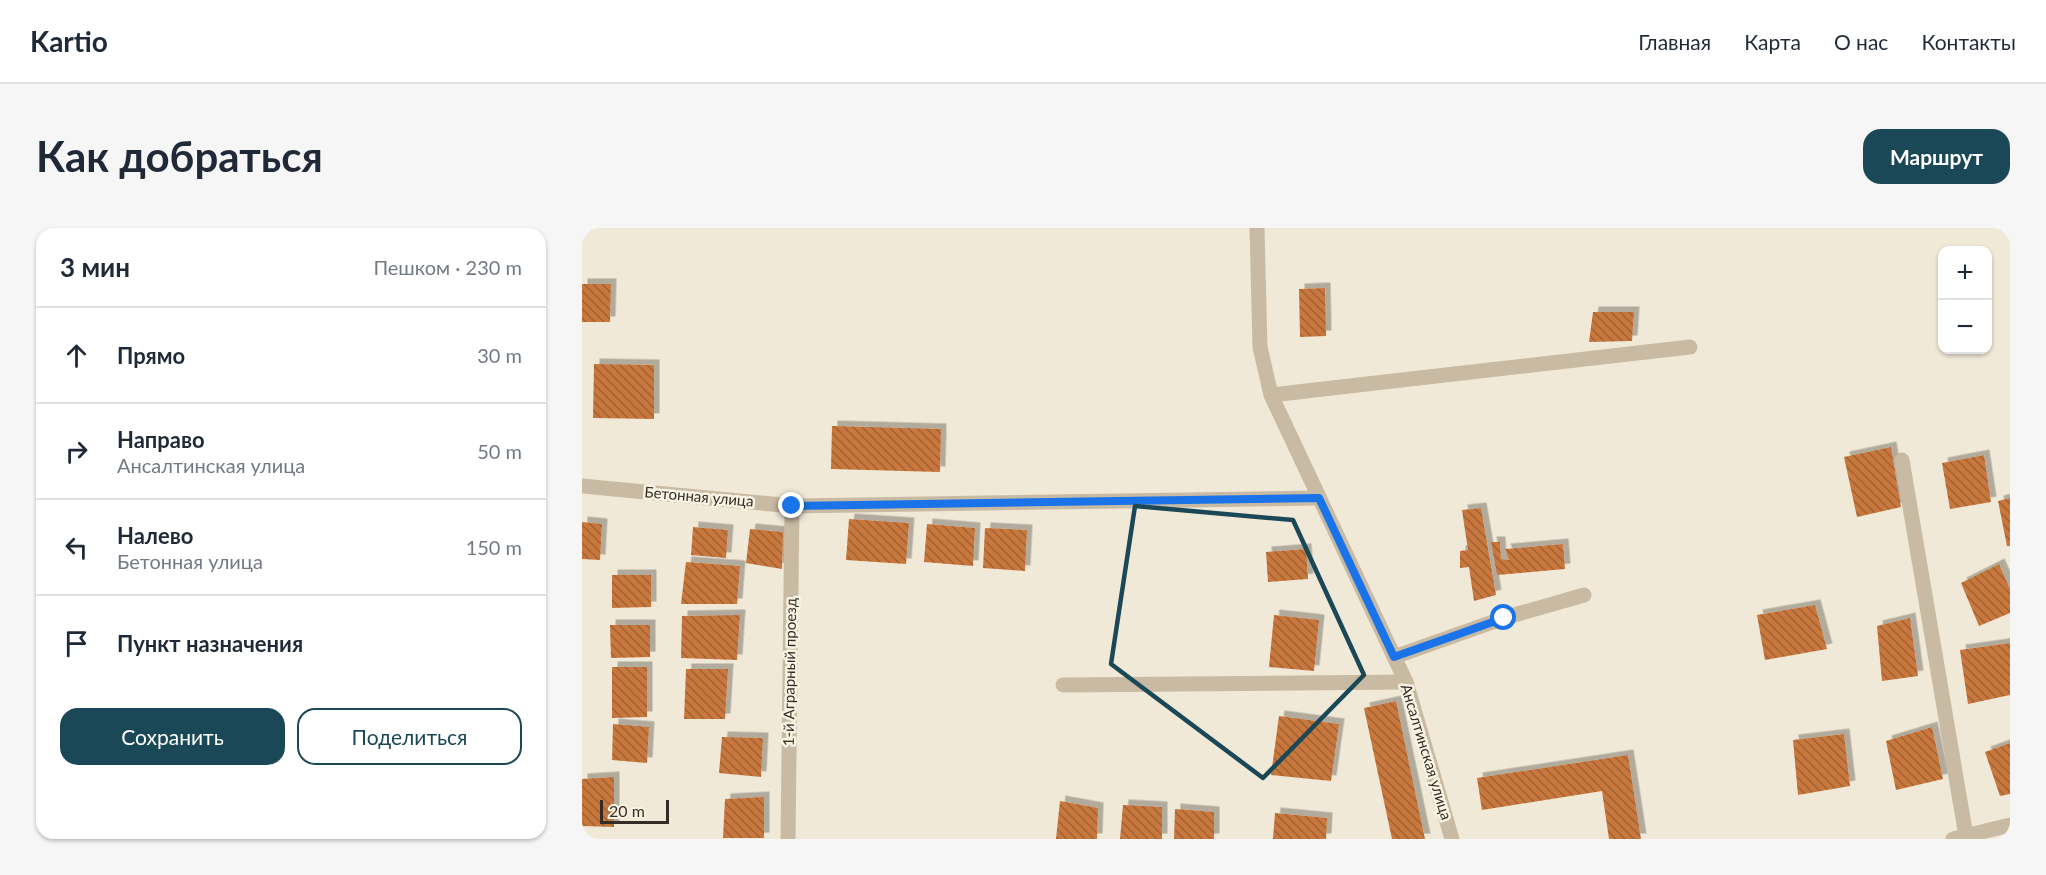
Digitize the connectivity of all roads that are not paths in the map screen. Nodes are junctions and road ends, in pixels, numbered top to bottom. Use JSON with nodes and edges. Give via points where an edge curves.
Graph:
{"nodes":[{"id":1,"x":1257,"y":228,"type":"edge"},
{"id":2,"x":1690,"y":347,"type":"dead end"},
{"id":3,"x":1271,"y":395,"type":"junction"},
{"id":4,"x":1902,"y":460,"type":"dead end"},
{"id":5,"x":582,"y":486,"type":"edge"},
{"id":6,"x":1319,"y":498,"type":"junction"},
{"id":7,"x":792,"y":506,"type":"junction"},
{"id":8,"x":1584,"y":595,"type":"dead end"},
{"id":9,"x":1394,"y":657,"type":"junction"},
{"id":10,"x":1406,"y":682,"type":"junction"},
{"id":11,"x":1063,"y":684,"type":"dead end"},
{"id":12,"x":2010,"y":825,"type":"edge"},
{"id":13,"x":1959,"y":838,"type":"edge"},
{"id":14,"x":788,"y":839,"type":"edge"},
{"id":15,"x":1452,"y":839,"type":"edge"}],
"edges":[{"from":1,"to":3,"type":"street","name":"Ансалтинская улица","via":[[1260,347]]},
{"from":2,"to":3,"type":"street"},
{"from":3,"to":6,"type":"street","name":"Ансалтинская улица"},
{"from":4,"to":13,"type":"street"},
{"from":5,"to":7,"type":"street","name":"Бетонная улица"},
{"from":6,"to":7,"type":"street","name":"Бетонная улица"},
{"from":6,"to":9,"type":"street","name":"Ансалтинская улица"},
{"from":7,"to":14,"type":"street","name":"1-й Аграрный проезд"},
{"from":8,"to":9,"type":"street"},
{"from":9,"to":10,"type":"street","name":"Ансалтинская улица"},
{"from":10,"to":11,"type":"street"},
{"from":10,"to":15,"type":"street","name":"Ансалтинская улица"},
{"from":12,"to":13,"type":"street"}]}
